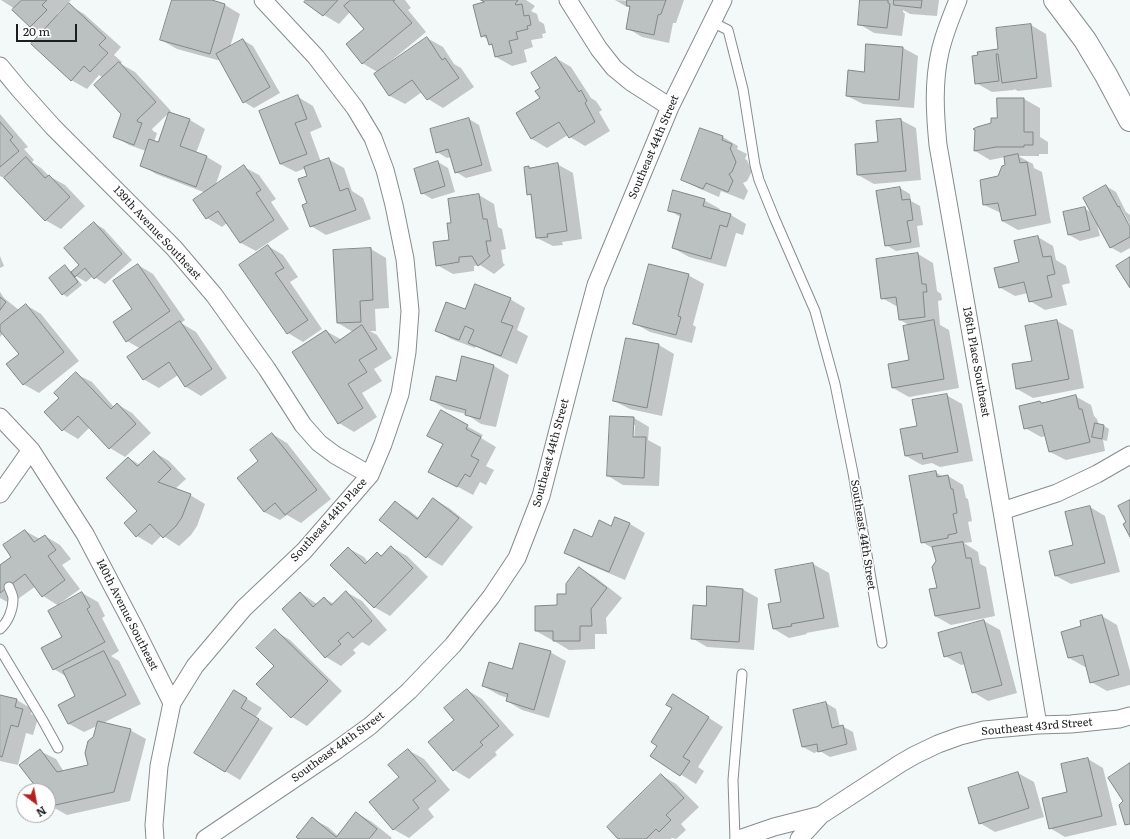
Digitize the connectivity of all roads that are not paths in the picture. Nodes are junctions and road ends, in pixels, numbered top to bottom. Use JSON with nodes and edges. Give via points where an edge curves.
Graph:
{"nodes":[{"id":1,"x":263,"y":0,"type":"edge"},
{"id":2,"x":723,"y":0,"type":"edge"},
{"id":3,"x":958,"y":0,"type":"edge"},
{"id":4,"x":1055,"y":0,"type":"edge"},
{"id":5,"x":570,"y":1,"type":"edge"},
{"id":6,"x":712,"y":22,"type":"junction"},
{"id":7,"x":0,"y":66,"type":"edge"},
{"id":8,"x":670,"y":107,"type":"junction"},
{"id":9,"x":1130,"y":120,"type":"edge"},
{"id":10,"x":0,"y":417,"type":"edge"},
{"id":11,"x":31,"y":450,"type":"junction"},
{"id":12,"x":1130,"y":455,"type":"edge"},
{"id":13,"x":370,"y":475,"type":"junction"},
{"id":14,"x":0,"y":494,"type":"edge"},
{"id":15,"x":1002,"y":511,"type":"junction"},
{"id":16,"x":9,"y":587,"type":"dead end"},
{"id":17,"x":0,"y":629,"type":"edge"},
{"id":18,"x":882,"y":643,"type":"dead end"},
{"id":19,"x":0,"y":650,"type":"edge"},
{"id":20,"x":742,"y":674,"type":"dead end"},
{"id":21,"x":172,"y":703,"type":"junction"},
{"id":22,"x":1130,"y":716,"type":"edge"},
{"id":23,"x":1038,"y":725,"type":"junction"},
{"id":24,"x":58,"y":748,"type":"dead end"},
{"id":25,"x":821,"y":815,"type":"junction"},
{"id":26,"x":155,"y":839,"type":"edge"},
{"id":27,"x":205,"y":839,"type":"edge"},
{"id":28,"x":735,"y":839,"type":"edge"},
{"id":29,"x":739,"y":839,"type":"edge"},
{"id":30,"x":799,"y":839,"type":"edge"}],
"edges":[{"from":1,"to":13,"type":"street","name":"Southeast 44th Place","via":[[316,57],[355,108],[373,138],[394,205],[405,259],[410,310],[407,352],[400,394],[384,444]]},
{"from":2,"to":6,"type":"street","name":"Southeast 44th Street"},
{"from":3,"to":15,"type":"street","name":"136th Place Southeast","via":[[940,53],[935,115],[938,145]]},
{"from":4,"to":9,"type":"street","via":[[1085,40]]},
{"from":5,"to":8,"type":"street","via":[[599,49],[614,68]]},
{"from":6,"to":8,"type":"street","name":"Southeast 44th Street"},
{"from":6,"to":18,"type":"lane","name":"Southeast 44th Street","via":[[728,30],[759,180],[815,311],[835,384]]},
{"from":7,"to":13,"type":"street","name":"139th Avenue Southeast","via":[[53,127],[174,248],[214,296],[267,369],[303,425],[319,443],[334,455]]},
{"from":8,"to":27,"type":"street","name":"Southeast 44th Street","via":[[596,285],[540,496],[517,558],[491,597],[453,645],[404,696],[370,726],[334,752]]},
{"from":10,"to":11,"type":"street","name":"140th Avenue Southeast"},
{"from":11,"to":14,"type":"street"},
{"from":11,"to":21,"type":"street","name":"140th Avenue Southeast","via":[[85,534]]},
{"from":12,"to":15,"type":"street","via":[[1057,493]]},
{"from":13,"to":21,"type":"street","name":"Southeast 44th Place","via":[[304,551],[244,608],[196,666]]},
{"from":15,"to":23,"type":"street","name":"136th Place Southeast"},
{"from":16,"to":17,"type":"lane","via":[[13,598],[11,612]]},
{"from":19,"to":24,"type":"lane"},
{"from":20,"to":28,"type":"lane","via":[[733,780]]},
{"from":21,"to":26,"type":"street","via":[[159,766]]},
{"from":22,"to":23,"type":"street","name":"Southeast 43rd Street","via":[[1072,724]]},
{"from":23,"to":25,"type":"street","name":"Southeast 43rd Street","via":[[984,730],[938,744],[901,763]]},
{"from":25,"to":29,"type":"street","name":"Southeast 43rd Street"},
{"from":25,"to":30,"type":"street","name":"Southeast 43rd Street"}]}
